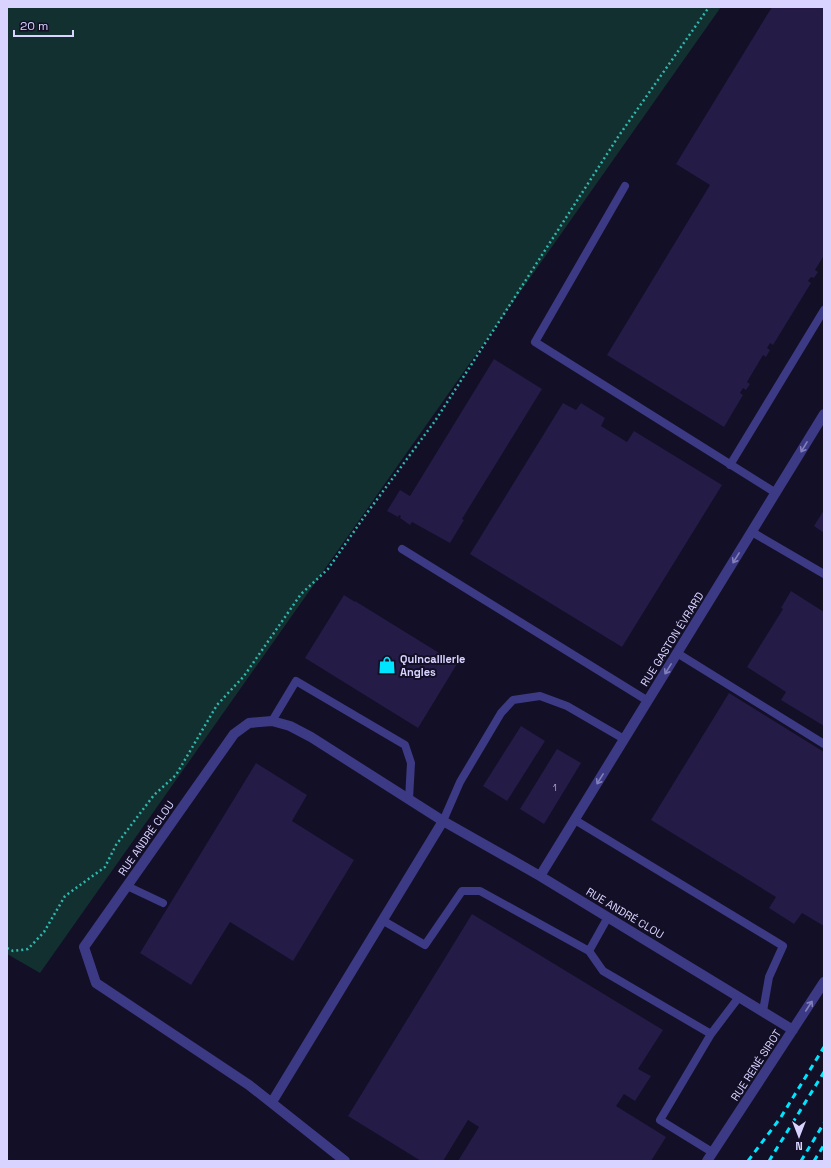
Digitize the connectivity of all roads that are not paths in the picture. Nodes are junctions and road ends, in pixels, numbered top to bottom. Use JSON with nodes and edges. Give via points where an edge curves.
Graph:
{"nodes":[{"id":1,"x":625,"y":186,"type":"dead end"},
{"id":2,"x":824,"y":310,"type":"edge"},
{"id":3,"x":824,"y":414,"type":"edge"},
{"id":4,"x":730,"y":465,"type":"junction"},
{"id":5,"x":776,"y":493,"type":"junction"},
{"id":6,"x":752,"y":532,"type":"junction"},
{"id":7,"x":402,"y":549,"type":"dead end"},
{"id":8,"x":824,"y":574,"type":"edge"},
{"id":9,"x":677,"y":653,"type":"junction"},
{"id":10,"x":648,"y":701,"type":"junction"},
{"id":11,"x":272,"y":720,"type":"junction"},
{"id":12,"x":624,"y":739,"type":"junction"},
{"id":13,"x":824,"y":744,"type":"edge"},
{"id":14,"x":409,"y":799,"type":"junction"},
{"id":15,"x":575,"y":820,"type":"junction"},
{"id":16,"x":443,"y":821,"type":"junction"},
{"id":17,"x":540,"y":876,"type":"junction"},
{"id":18,"x":127,"y":886,"type":"junction"},
{"id":19,"x":163,"y":903,"type":"dead end"},
{"id":20,"x":608,"y":917,"type":"junction"},
{"id":21,"x":382,"y":920,"type":"junction"},
{"id":22,"x":589,"y":951,"type":"junction"},
{"id":23,"x":824,"y":982,"type":"edge"},
{"id":24,"x":739,"y":997,"type":"junction"},
{"id":25,"x":763,"y":1011,"type":"junction"},
{"id":26,"x":793,"y":1030,"type":"junction"},
{"id":27,"x":711,"y":1034,"type":"junction"},
{"id":28,"x":272,"y":1102,"type":"junction"},
{"id":29,"x":710,"y":1157,"type":"edge"},
{"id":30,"x":345,"y":1161,"type":"edge"}],
"edges":[{"from":1,"to":4,"type":"lane","via":[[535,342]]},
{"from":2,"to":4,"type":"lane"},
{"from":3,"to":5,"type":"street","name":"RUE GASTON ÉVRARD","one_way":true},
{"from":4,"to":5,"type":"lane"},
{"from":5,"to":6,"type":"street","name":"RUE GASTON ÉVRARD"},
{"from":6,"to":8,"type":"lane"},
{"from":6,"to":9,"type":"street","name":"RUE GASTON ÉVRARD","one_way":true},
{"from":7,"to":10,"type":"lane"},
{"from":9,"to":10,"type":"street","name":"RUE GASTON ÉVRARD","one_way":true},
{"from":9,"to":13,"type":"lane"},
{"from":10,"to":12,"type":"street","name":"RUE GASTON ÉVRARD"},
{"from":11,"to":14,"type":"street","name":"RUE ANDRÉ CLOU","via":[[311,737]]},
{"from":11,"to":14,"type":"lane","via":[[296,680],[405,745],[411,763]]},
{"from":11,"to":18,"type":"street","name":"RUE ANDRÉ CLOU","via":[[249,723],[234,734]]},
{"from":12,"to":15,"type":"street","name":"RUE GASTON ÉVRARD","one_way":true},
{"from":12,"to":16,"type":"lane","via":[[560,703],[540,696],[513,700],[501,713],[463,776]]},
{"from":14,"to":16,"type":"street","name":"RUE ANDRÉ CLOU"},
{"from":15,"to":17,"type":"street","name":"RUE GASTON ÉVRARD"},
{"from":15,"to":25,"type":"lane","via":[[783,946],[769,977]]},
{"from":16,"to":17,"type":"street","name":"RUE ANDRÉ CLOU"},
{"from":16,"to":21,"type":"street"},
{"from":17,"to":20,"type":"street","name":"RUE ANDRÉ CLOU"},
{"from":18,"to":19,"type":"lane"},
{"from":18,"to":28,"type":"street","name":"RUE ANDRÉ CLOU","via":[[84,947],[96,984],[249,1084]]},
{"from":20,"to":22,"type":"lane"},
{"from":20,"to":24,"type":"street","name":"RUE ANDRÉ CLOU"},
{"from":21,"to":22,"type":"lane","via":[[425,945],[462,891],[480,891]]},
{"from":21,"to":28,"type":"street"},
{"from":22,"to":27,"type":"lane","via":[[602,971]]},
{"from":26,"to":23,"type":"street","name":"RUE RENÉ SIROT","one_way":true},
{"from":24,"to":25,"type":"street","name":"RUE ANDRÉ CLOU"},
{"from":24,"to":27,"type":"lane"},
{"from":25,"to":26,"type":"street","name":"RUE ANDRÉ CLOU"},
{"from":26,"to":29,"type":"street","name":"RUE RENÉ SIROT"},
{"from":27,"to":29,"type":"lane","via":[[660,1120]]},
{"from":28,"to":30,"type":"street","name":"RUE ANDRÉ CLOU"}]}
